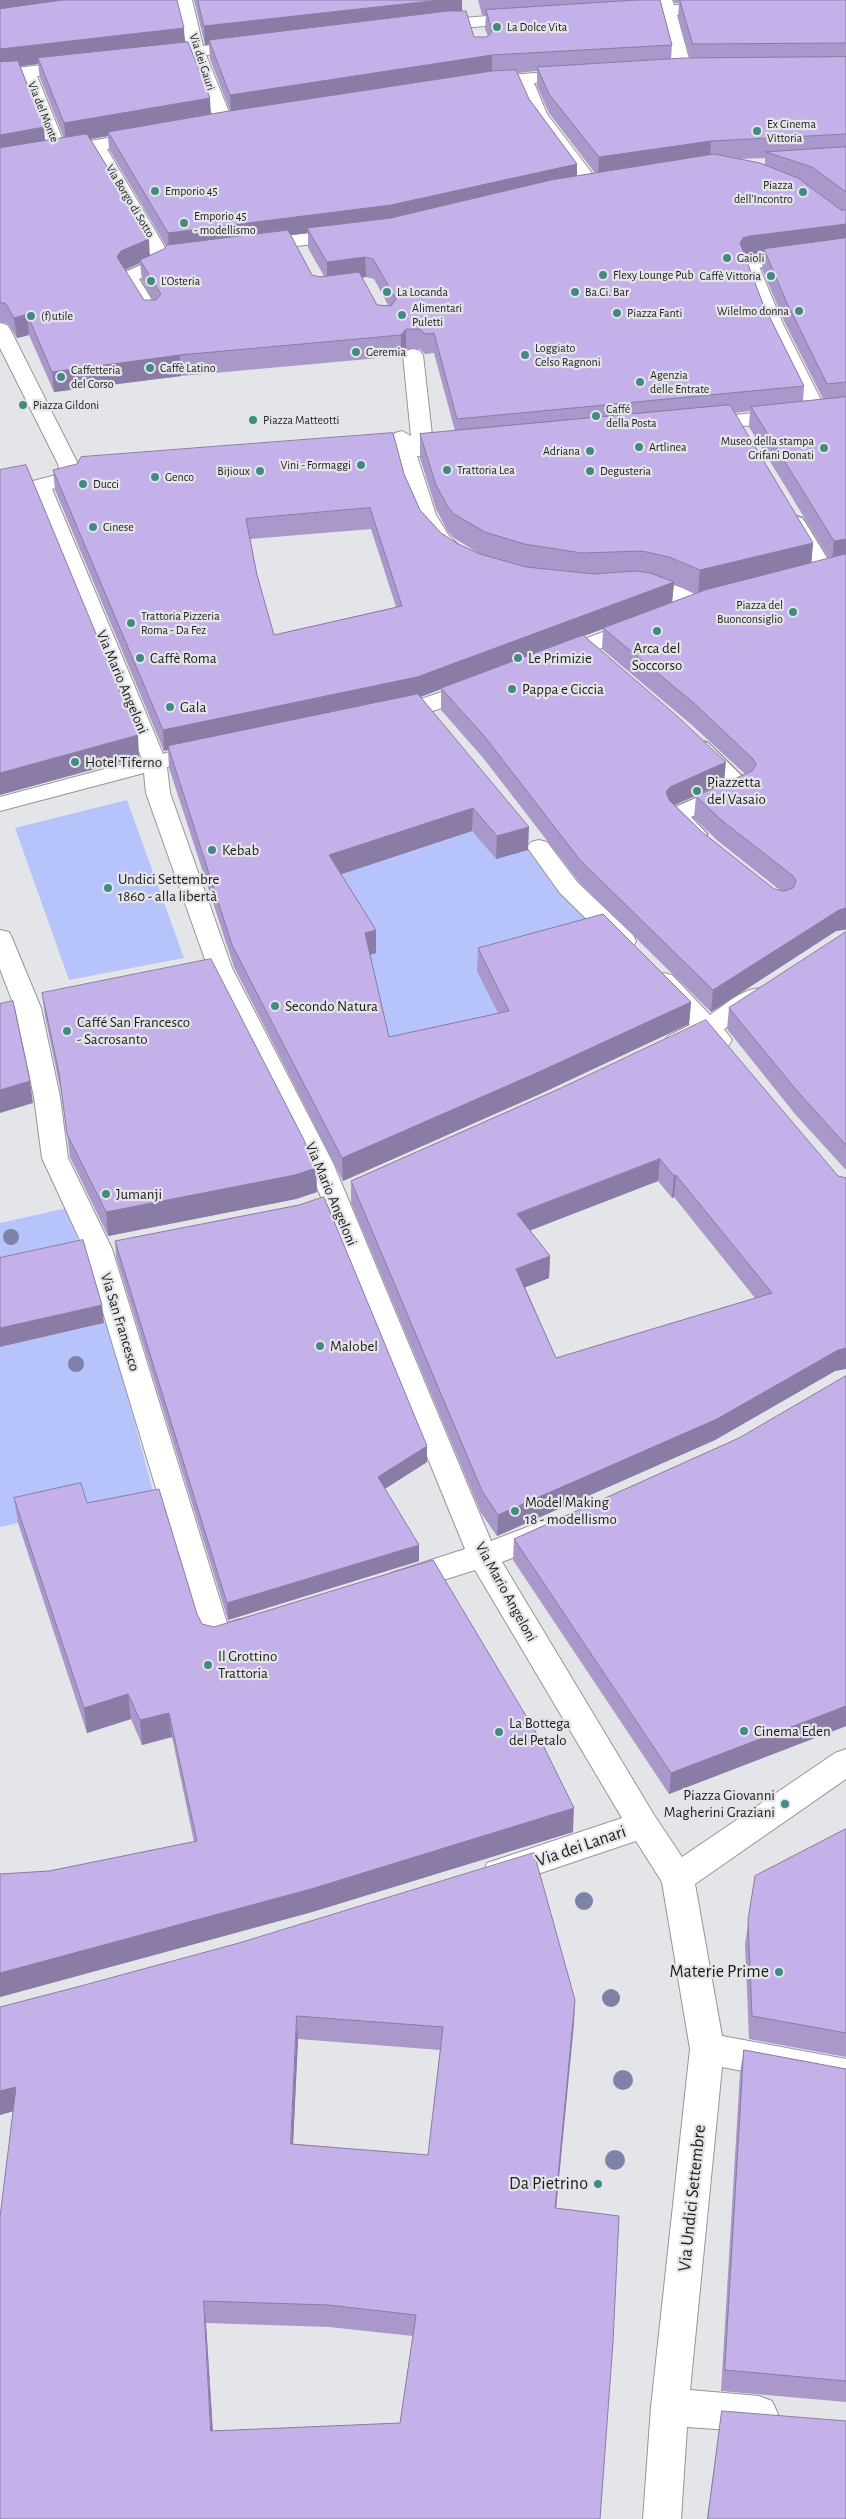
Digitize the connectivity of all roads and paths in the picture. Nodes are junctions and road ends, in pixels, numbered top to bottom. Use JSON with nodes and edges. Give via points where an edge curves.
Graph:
{"nodes":[{"id":1,"x":184,"y":0,"type":"edge"},
{"id":2,"x":665,"y":5,"type":"edge"},
{"id":3,"x":728,"y":9,"type":"edge"},
{"id":4,"x":610,"y":13,"type":"edge"},
{"id":5,"x":473,"y":14,"type":"junction"},
{"id":6,"x":541,"y":17,"type":"edge"},
{"id":7,"x":442,"y":25,"type":"edge"},
{"id":8,"x":479,"y":40,"type":"edge"},
{"id":9,"x":266,"y":44,"type":"edge"},
{"id":10,"x":196,"y":51,"type":"junction"},
{"id":11,"x":140,"y":58,"type":"edge"},
{"id":12,"x":93,"y":64,"type":"edge"},
{"id":13,"x":683,"y":70,"type":"junction"},
{"id":14,"x":702,"y":70,"type":"edge"},
{"id":15,"x":663,"y":71,"type":"edge"},
{"id":16,"x":28,"y":72,"type":"junction"},
{"id":17,"x":596,"y":74,"type":"edge"},
{"id":18,"x":0,"y":75,"type":"edge"},
{"id":19,"x":523,"y":78,"type":"junction"},
{"id":20,"x":463,"y":85,"type":"edge"},
{"id":21,"x":243,"y":119,"type":"edge"},
{"id":22,"x":224,"y":122,"type":"junction"},
{"id":23,"x":205,"y":126,"type":"edge"},
{"id":24,"x":159,"y":134,"type":"edge"},
{"id":25,"x":96,"y":146,"type":"junction"},
{"id":26,"x":59,"y":152,"type":"junction"},
{"id":27,"x":0,"y":162,"type":"edge"},
{"id":28,"x":613,"y":181,"type":"edge"},
{"id":29,"x":362,"y":233,"type":"edge"},
{"id":30,"x":294,"y":241,"type":"junction"},
{"id":31,"x":237,"y":248,"type":"edge"},
{"id":32,"x":208,"y":251,"type":"edge"},
{"id":33,"x":846,"y":251,"type":"edge"},
{"id":34,"x":161,"y":258,"type":"junction"},
{"id":35,"x":303,"y":260,"type":"edge"},
{"id":36,"x":749,"y":264,"type":"joint"},
{"id":37,"x":151,"y":314,"type":"edge"},
{"id":38,"x":0,"y":329,"type":"edge"},
{"id":39,"x":4,"y":350,"type":"edge"},
{"id":40,"x":413,"y":354,"type":"edge"},
{"id":41,"x":846,"y":410,"type":"edge"},
{"id":42,"x":817,"y":412,"type":"junction"},
{"id":43,"x":686,"y":426,"type":"edge"},
{"id":44,"x":401,"y":437,"type":"junction"},
{"id":45,"x":458,"y":449,"type":"edge"},
{"id":46,"x":785,"y":505,"type":"edge"},
{"id":47,"x":467,"y":558,"type":"edge"},
{"id":48,"x":835,"y":569,"type":"edge"},
{"id":49,"x":800,"y":578,"type":"edge"},
{"id":50,"x":613,"y":584,"type":"edge"},
{"id":51,"x":584,"y":646,"type":"junction"},
{"id":52,"x":605,"y":663,"type":"edge"},
{"id":53,"x":535,"y":666,"type":"edge"},
{"id":54,"x":498,"y":679,"type":"edge"},
{"id":55,"x":368,"y":719,"type":"edge"},
{"id":56,"x":689,"y":736,"type":"edge"},
{"id":57,"x":194,"y":754,"type":"edge"},
{"id":58,"x":155,"y":762,"type":"junction"},
{"id":59,"x":0,"y":804,"type":"edge"},
{"id":60,"x":533,"y":840,"type":"dead end"},
{"id":61,"x":709,"y":847,"type":"edge"},
{"id":62,"x":0,"y":938,"type":"edge"},
{"id":63,"x":783,"y":980,"type":"edge"},
{"id":64,"x":709,"y":1027,"type":"junction"},
{"id":65,"x":657,"y":1052,"type":"edge"},
{"id":66,"x":732,"y":1056,"type":"edge"},
{"id":67,"x":360,"y":1186,"type":"edge"},
{"id":68,"x":320,"y":1202,"type":"junction"},
{"id":69,"x":576,"y":1518,"type":"edge"},
{"id":70,"x":483,"y":1557,"type":"junction"},
{"id":71,"x":378,"y":1589,"type":"edge"},
{"id":72,"x":264,"y":1624,"type":"edge"},
{"id":73,"x":846,"y":1762,"type":"edge"},
{"id":74,"x":643,"y":1825,"type":"junction"},
{"id":75,"x":678,"y":1878,"type":"junction"},
{"id":76,"x":472,"y":1880,"type":"edge"},
{"id":77,"x":707,"y":2049,"type":"junction"},
{"id":78,"x":846,"y":2075,"type":"edge"},
{"id":79,"x":670,"y":2407,"type":"junction"},
{"id":80,"x":788,"y":2417,"type":"edge"},
{"id":81,"x":662,"y":2519,"type":"edge"}],
"edges":[{"from":1,"to":10,"type":"street","name":"Via dei Gauri"},
{"from":2,"to":3,"type":"street"},
{"from":2,"to":4,"type":"street"},
{"from":2,"to":13,"type":"street"},
{"from":5,"to":6,"type":"street"},
{"from":5,"to":7,"type":"street"},
{"from":5,"to":8,"type":"street"},
{"from":9,"to":10,"type":"street"},
{"from":10,"to":11,"type":"street"},
{"from":10,"to":22,"type":"street","name":"Via dei Gauri"},
{"from":12,"to":16,"type":"street"},
{"from":13,"to":14,"type":"street"},
{"from":13,"to":15,"type":"street"},
{"from":16,"to":18,"type":"street"},
{"from":16,"to":26,"type":"street","name":"Via del Monte"},
{"from":17,"to":19,"type":"street"},
{"from":19,"to":20,"type":"street","via":[[491,79]]},
{"from":19,"to":28,"type":"street","via":[[539,115],[583,187]]},
{"from":21,"to":22,"type":"street"},
{"from":22,"to":23,"type":"street"},
{"from":24,"to":25,"type":"street"},
{"from":25,"to":26,"type":"street"},
{"from":25,"to":34,"type":"street","name":"Via Borgo di Sotto"},
{"from":26,"to":27,"type":"street"},
{"from":29,"to":30,"type":"street"},
{"from":30,"to":31,"type":"street"},
{"from":30,"to":35,"type":"lane"},
{"from":32,"to":34,"type":"street"},
{"from":33,"to":36,"type":"lane"},
{"from":34,"to":37,"type":"lane","via":[[159,263],[129,277]]},
{"from":36,"to":42,"type":"street","via":[[773,324]]},
{"from":38,"to":39,"type":"street"},
{"from":39,"to":58,"type":"street","name":"Via Mario Angeloni","via":[[78,464],[71,478],[40,485]]},
{"from":40,"to":44,"type":"street"},
{"from":41,"to":42,"type":"street"},
{"from":42,"to":43,"type":"street","via":[[740,430]]},
{"from":44,"to":45,"type":"street","via":[[423,451]]},
{"from":44,"to":47,"type":"street","via":[[423,510],[444,545]]},
{"from":46,"to":48,"type":"lane"},
{"from":48,"to":49,"type":"street"},
{"from":50,"to":51,"type":"street","via":[[652,584],[704,601]]},
{"from":51,"to":52,"type":"lane"},
{"from":51,"to":53,"type":"street"},
{"from":54,"to":55,"type":"street","via":[[430,713]]},
{"from":56,"to":61,"type":"lane","via":[[741,786],[677,815]]},
{"from":57,"to":58,"type":"street"},
{"from":58,"to":59,"type":"street"},
{"from":58,"to":68,"type":"street","name":"Via Mario Angeloni","via":[[158,793],[211,970],[300,1124]]},
{"from":60,"to":64,"type":"street","via":[[569,888]]},
{"from":62,"to":72,"type":"street","name":"Via San Francesco","via":[[37,1006],[55,1158],[108,1247],[216,1638]]},
{"from":63,"to":64,"type":"street"},
{"from":64,"to":65,"type":"street"},
{"from":64,"to":66,"type":"street"},
{"from":67,"to":68,"type":"street"},
{"from":68,"to":70,"type":"street","name":"Via Mario Angeloni"},
{"from":69,"to":70,"type":"street"},
{"from":70,"to":71,"type":"street"},
{"from":70,"to":74,"type":"street","name":"Via Mario Angeloni"},
{"from":73,"to":75,"type":"street"},
{"from":74,"to":75,"type":"street","name":"Via Mario Angeloni"},
{"from":74,"to":76,"type":"street","name":"Via dei Lanari"},
{"from":75,"to":77,"type":"street","name":"Via Undici Settembre"},
{"from":77,"to":78,"type":"street"},
{"from":77,"to":79,"type":"street","name":"Via Undici Settembre"},
{"from":79,"to":80,"type":"street"},
{"from":79,"to":81,"type":"street","name":"Via Undici Settembre"}]}
